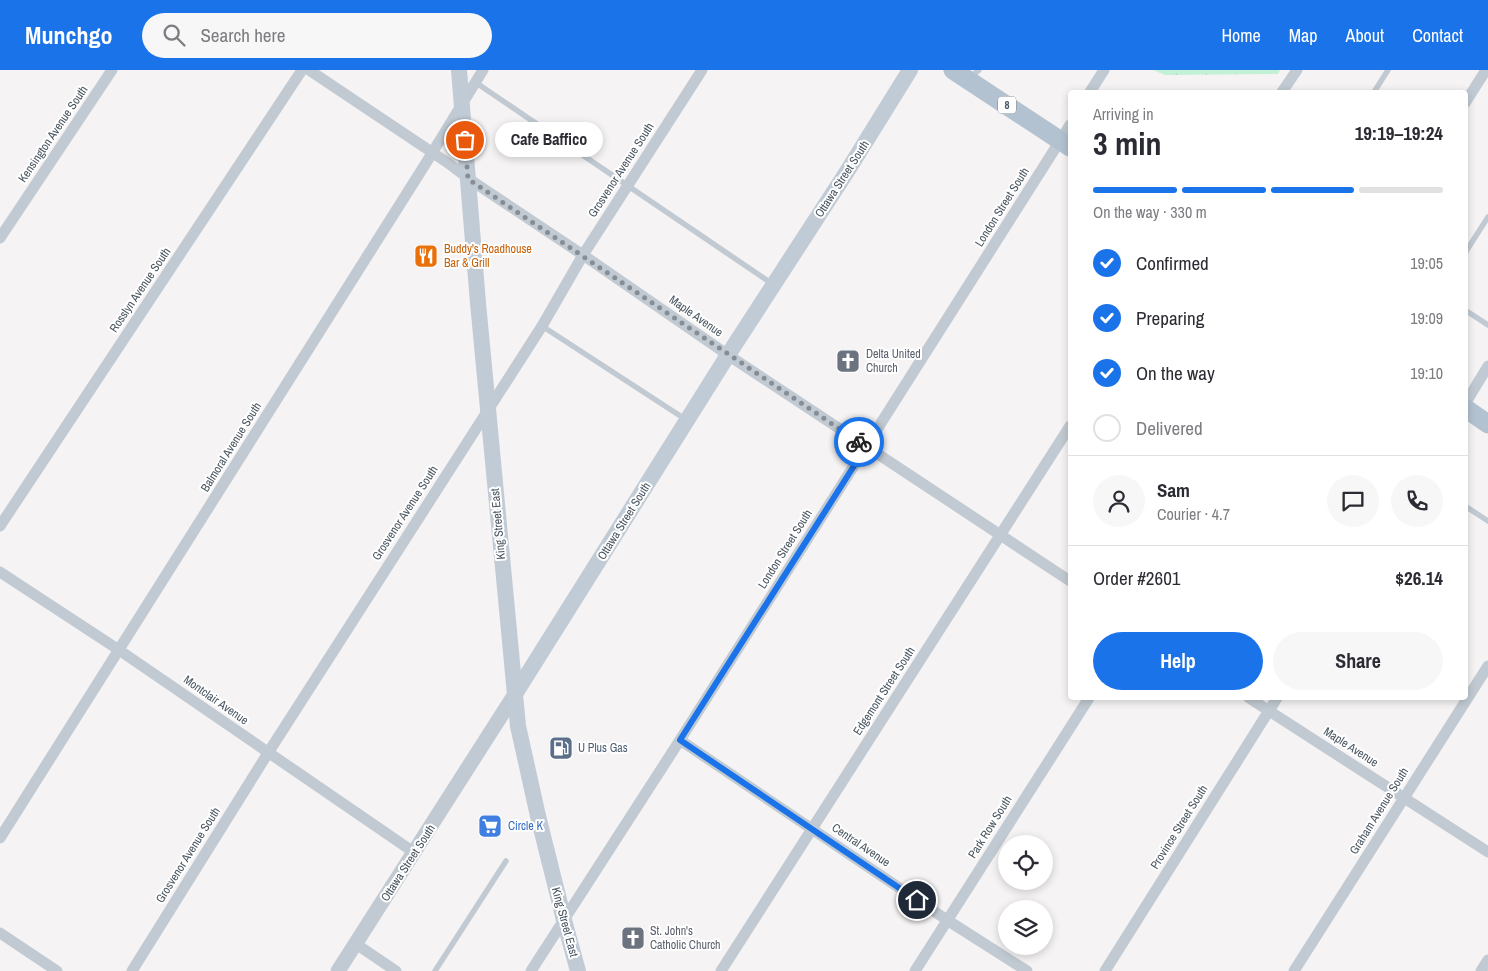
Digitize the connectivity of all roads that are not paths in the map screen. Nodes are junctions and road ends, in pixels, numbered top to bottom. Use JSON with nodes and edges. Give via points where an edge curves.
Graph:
{"nodes":[{"id":1,"x":112,"y":70,"type":"edge"},
{"id":2,"x":302,"y":70,"type":"edge"},
{"id":3,"x":309,"y":70,"type":"edge"},
{"id":4,"x":458,"y":70,"type":"edge"},
{"id":5,"x":483,"y":70,"type":"edge"},
{"id":6,"x":702,"y":70,"type":"edge"},
{"id":7,"x":910,"y":70,"type":"edge"},
{"id":8,"x":1297,"y":70,"type":"edge"},
{"id":9,"x":1388,"y":70,"type":"edge"},
{"id":10,"x":1486,"y":70,"type":"edge"},
{"id":11,"x":1102,"y":71,"type":"edge"},
{"id":12,"x":967,"y":73,"type":"edge"},
{"id":13,"x":475,"y":82,"type":"junction"},
{"id":14,"x":1091,"y":90,"type":"edge"},
{"id":15,"x":1283,"y":90,"type":"edge"},
{"id":16,"x":1375,"y":90,"type":"edge"},
{"id":17,"x":1468,"y":98,"type":"edge"},
{"id":18,"x":462,"y":104,"type":"junction"},
{"id":19,"x":1065,"y":144,"type":"edge"},
{"id":20,"x":432,"y":153,"type":"junction"},
{"id":21,"x":468,"y":179,"type":"junction"},
{"id":22,"x":627,"y":186,"type":"junction"},
{"id":23,"x":1488,"y":217,"type":"edge"},
{"id":24,"x":0,"y":238,"type":"edge"},
{"id":25,"x":1468,"y":248,"type":"edge"},
{"id":26,"x":583,"y":256,"type":"junction"},
{"id":27,"x":773,"y":284,"type":"junction"},
{"id":28,"x":1468,"y":312,"type":"edge"},
{"id":29,"x":1488,"y":325,"type":"edge"},
{"id":30,"x":542,"y":326,"type":"junction"},
{"id":31,"x":728,"y":355,"type":"junction"},
{"id":32,"x":1488,"y":366,"type":"edge"},
{"id":33,"x":1468,"y":399,"type":"edge"},
{"id":34,"x":487,"y":410,"type":"junction"},
{"id":35,"x":1468,"y":410,"type":"edge"},
{"id":36,"x":687,"y":421,"type":"junction"},
{"id":37,"x":1488,"y":424,"type":"edge"},
{"id":38,"x":1068,"y":429,"type":"edge"},
{"id":39,"x":866,"y":447,"type":"junction"},
{"id":40,"x":1468,"y":508,"type":"edge"},
{"id":41,"x":1488,"y":521,"type":"edge"},
{"id":42,"x":0,"y":526,"type":"edge"},
{"id":43,"x":1001,"y":535,"type":"junction"},
{"id":44,"x":0,"y":572,"type":"edge"},
{"id":45,"x":1068,"y":580,"type":"edge"},
{"id":46,"x":118,"y":650,"type":"junction"},
{"id":47,"x":1488,"y":666,"type":"edge"},
{"id":48,"x":515,"y":694,"type":"junction"},
{"id":49,"x":1468,"y":697,"type":"edge"},
{"id":50,"x":1088,"y":700,"type":"edge"},
{"id":51,"x":1251,"y":700,"type":"edge"},
{"id":52,"x":1276,"y":700,"type":"edge"},
{"id":53,"x":1466,"y":700,"type":"edge"},
{"id":54,"x":1268,"y":710,"type":"junction"},
{"id":55,"x":680,"y":740,"type":"junction"},
{"id":56,"x":268,"y":753,"type":"junction"},
{"id":57,"x":1404,"y":797,"type":"junction"},
{"id":58,"x":813,"y":828,"type":"junction"},
{"id":59,"x":0,"y":838,"type":"edge"},
{"id":60,"x":415,"y":852,"type":"junction"},
{"id":61,"x":1488,"y":852,"type":"edge"},
{"id":62,"x":506,"y":861,"type":"dead end"},
{"id":63,"x":564,"y":920,"type":"junction"},
{"id":64,"x":947,"y":920,"type":"junction"},
{"id":65,"x":0,"y":933,"type":"edge"},
{"id":66,"x":356,"y":944,"type":"junction"},
{"id":67,"x":1488,"y":960,"type":"edge"},
{"id":68,"x":56,"y":971,"type":"edge"},
{"id":69,"x":132,"y":971,"type":"edge"},
{"id":70,"x":338,"y":971,"type":"edge"},
{"id":71,"x":396,"y":971,"type":"edge"},
{"id":72,"x":435,"y":971,"type":"edge"},
{"id":73,"x":531,"y":971,"type":"edge"},
{"id":74,"x":578,"y":971,"type":"edge"},
{"id":75,"x":721,"y":971,"type":"edge"},
{"id":76,"x":915,"y":971,"type":"edge"},
{"id":77,"x":1027,"y":971,"type":"edge"},
{"id":78,"x":1105,"y":971,"type":"edge"},
{"id":79,"x":1294,"y":971,"type":"edge"},
{"id":80,"x":1481,"y":971,"type":"edge"}],
"edges":[{"from":1,"to":24,"type":"street","name":"Kensington Avenue South"},
{"from":2,"to":42,"type":"street","name":"Rosslyn Avenue South"},
{"from":3,"to":20,"type":"street","name":"Maple Avenue"},
{"from":4,"to":18,"type":"main road","name":"King Street East"},
{"from":5,"to":13,"type":"street","name":"Balmoral Avenue South"},
{"from":6,"to":22,"type":"street","name":"Grosvenor Avenue South"},
{"from":7,"to":27,"type":"main road","name":"Ottawa Street South"},
{"from":8,"to":15,"type":"street"},
{"from":9,"to":16,"type":"lane"},
{"from":10,"to":17,"type":"street"},
{"from":11,"to":14,"type":"street"},
{"from":12,"to":19,"type":"main road","number":"8"},
{"from":13,"to":18,"type":"street","name":"Balmoral Avenue South"},
{"from":13,"to":22,"type":"lane"},
{"from":18,"to":20,"type":"street","name":"Balmoral Avenue South"},
{"from":18,"to":21,"type":"main road","name":"King Street East"},
{"from":19,"to":39,"type":"street","name":"London Street South"},
{"from":20,"to":21,"type":"street","name":"Maple Avenue"},
{"from":20,"to":46,"type":"street","name":"Balmoral Avenue South"},
{"from":21,"to":26,"type":"street","name":"Maple Avenue"},
{"from":21,"to":34,"type":"main road","name":"King Street East"},
{"from":22,"to":26,"type":"street","name":"Grosvenor Avenue South"},
{"from":22,"to":27,"type":"lane"},
{"from":23,"to":25,"type":"lane"},
{"from":26,"to":30,"type":"street","name":"Grosvenor Avenue South"},
{"from":26,"to":31,"type":"street","name":"Maple Avenue"},
{"from":27,"to":31,"type":"main road","name":"Ottawa Street South"},
{"from":28,"to":29,"type":"lane"},
{"from":30,"to":34,"type":"street","name":"Grosvenor Avenue South"},
{"from":30,"to":36,"type":"lane"},
{"from":31,"to":36,"type":"main road","name":"Ottawa Street South"},
{"from":31,"to":39,"type":"street","name":"Maple Avenue"},
{"from":32,"to":33,"type":"street"},
{"from":34,"to":48,"type":"main road","name":"King Street East"},
{"from":34,"to":56,"type":"street","name":"Grosvenor Avenue South"},
{"from":35,"to":37,"type":"main road"},
{"from":36,"to":48,"type":"main road","name":"Ottawa Street South"},
{"from":38,"to":43,"type":"street","name":"Edgemont Street South"},
{"from":39,"to":43,"type":"street","name":"Maple Avenue"},
{"from":39,"to":55,"type":"street","name":"London Street South"},
{"from":40,"to":41,"type":"lane"},
{"from":43,"to":45,"type":"street","name":"Maple Avenue"},
{"from":43,"to":58,"type":"street","name":"Edgemont Street South"},
{"from":44,"to":46,"type":"street","name":"Montclair Avenue"},
{"from":46,"to":56,"type":"street","name":"Montclair Avenue"},
{"from":46,"to":59,"type":"street","name":"Balmoral Avenue South"},
{"from":47,"to":49,"type":"street","name":"Graham Avenue South"},
{"from":48,"to":60,"type":"street","name":"Ottawa Street South"},
{"from":48,"to":63,"type":"main road","name":"King Street East","via":[[523,754]]},
{"from":50,"to":64,"type":"street","name":"Park Row South"},
{"from":51,"to":54,"type":"street","name":"Maple Avenue"},
{"from":52,"to":54,"type":"street","name":"Province Street South"},
{"from":53,"to":57,"type":"street","name":"Graham Avenue South"},
{"from":54,"to":57,"type":"street","name":"Maple Avenue"},
{"from":54,"to":78,"type":"street","name":"Province Street South"},
{"from":55,"to":58,"type":"street","name":"Central Avenue"},
{"from":55,"to":63,"type":"street","name":"London Street South"},
{"from":56,"to":60,"type":"street","name":"Montclair Avenue"},
{"from":56,"to":69,"type":"street","name":"Grosvenor Avenue South"},
{"from":57,"to":61,"type":"street","name":"Maple Avenue"},
{"from":57,"to":79,"type":"street","name":"Graham Avenue South"},
{"from":58,"to":64,"type":"street","name":"Central Avenue"},
{"from":58,"to":75,"type":"street","name":"Edgemont Street South"},
{"from":60,"to":66,"type":"street","name":"Ottawa Street South"},
{"from":62,"to":72,"type":"lane"},
{"from":63,"to":73,"type":"street","name":"London Street South"},
{"from":63,"to":74,"type":"main road","name":"King Street East"},
{"from":64,"to":76,"type":"street","name":"Park Row South"},
{"from":64,"to":77,"type":"street","name":"Central Avenue"},
{"from":65,"to":68,"type":"street"},
{"from":66,"to":70,"type":"street","name":"Ottawa Street South"},
{"from":66,"to":71,"type":"street"},
{"from":67,"to":80,"type":"street"}]}
